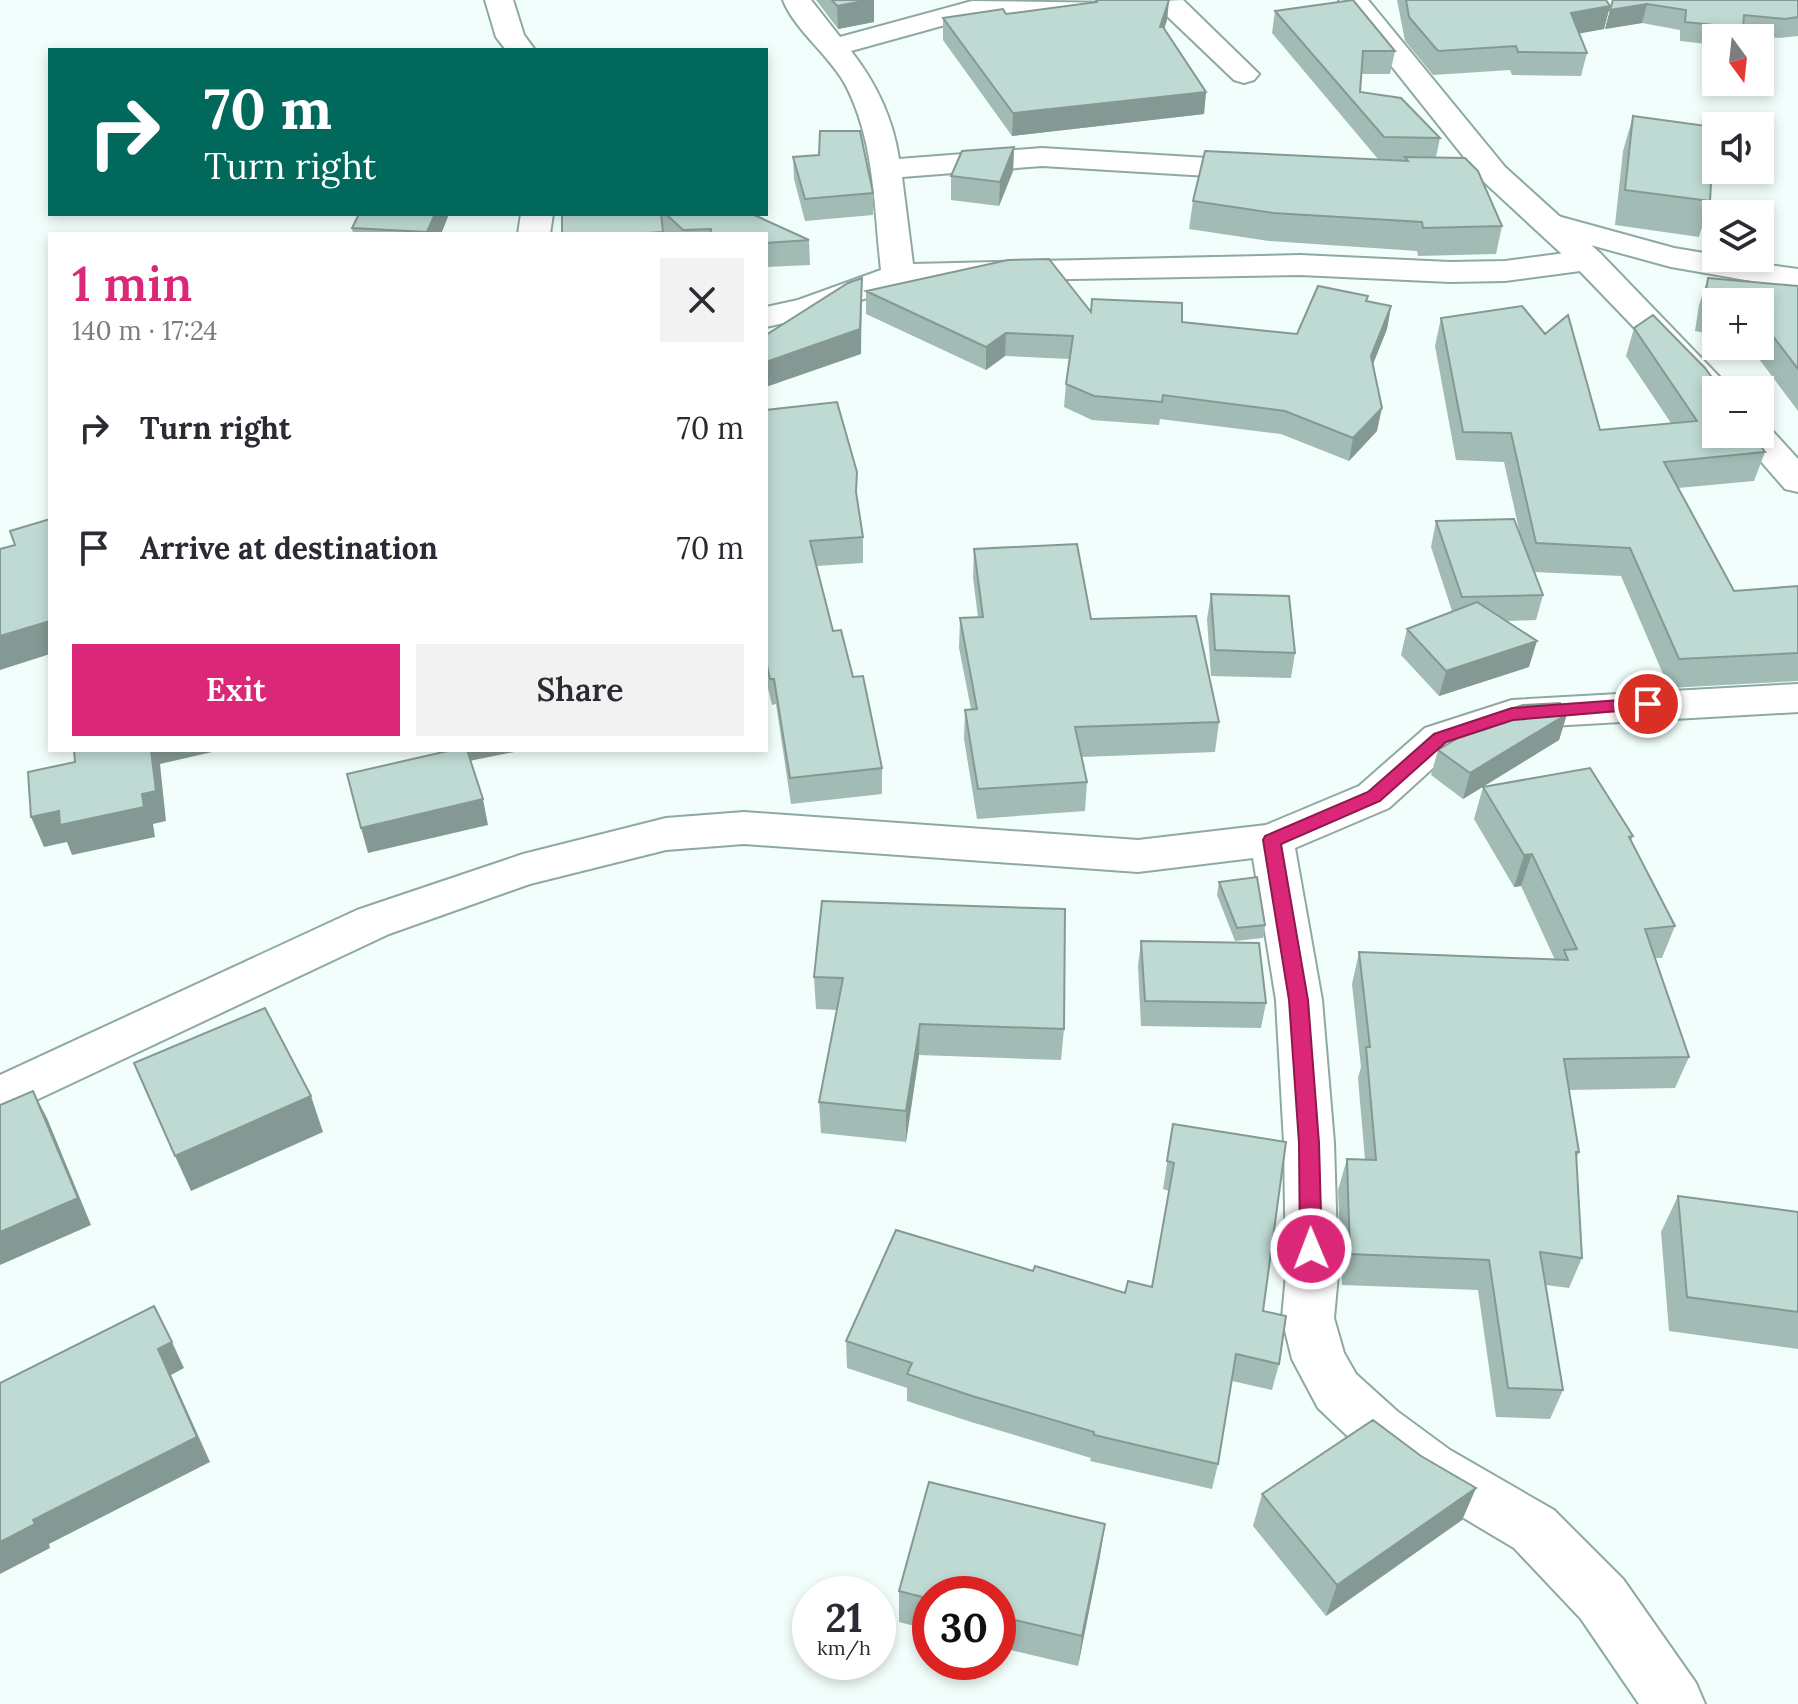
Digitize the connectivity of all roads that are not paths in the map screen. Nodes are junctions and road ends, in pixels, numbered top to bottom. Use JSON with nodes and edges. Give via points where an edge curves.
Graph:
{"nodes":[{"id":1,"x":499,"y":0,"type":"edge"},
{"id":2,"x":797,"y":0,"type":"edge"},
{"id":3,"x":1353,"y":0,"type":"edge"},
{"id":4,"x":1169,"y":3,"type":"edge"},
{"id":5,"x":835,"y":47,"type":"junction"},
{"id":6,"x":519,"y":48,"type":"edge"},
{"id":7,"x":1244,"y":74,"type":"dead end"},
{"id":8,"x":885,"y":169,"type":"junction"},
{"id":9,"x":1280,"y":171,"type":"edge"},
{"id":10,"x":1548,"y":223,"type":"junction"},
{"id":11,"x":1588,"y":260,"type":"junction"},
{"id":12,"x":898,"y":275,"type":"junction"},
{"id":13,"x":1798,"y":279,"type":"edge"},
{"id":14,"x":768,"y":317,"type":"edge"},
{"id":15,"x":1702,"y":378,"type":"edge"},
{"id":16,"x":1768,"y":448,"type":"edge"},
{"id":17,"x":1798,"y":481,"type":"edge"},
{"id":18,"x":1798,"y":698,"type":"edge"},
{"id":19,"x":1272,"y":840,"type":"junction"},
{"id":20,"x":0,"y":1097,"type":"edge"},
{"id":21,"x":1675,"y":1704,"type":"edge"}],
"edges":[{"from":1,"to":6,"type":"street","via":[[510,37]]},
{"from":2,"to":5,"type":"street"},
{"from":3,"to":10,"type":"street","via":[[1478,174]]},
{"from":4,"to":5,"type":"street","via":[[1098,10],[1024,4],[972,9]]},
{"from":4,"to":7,"type":"street"},
{"from":5,"to":8,"type":"street","via":[[868,94],[883,137]]},
{"from":8,"to":9,"type":"street","via":[[1042,157]]},
{"from":8,"to":12,"type":"street"},
{"from":10,"to":11,"type":"street"},
{"from":10,"to":13,"type":"street","via":[[1671,257]]},
{"from":11,"to":12,"type":"street","via":[[1505,271],[1300,265]]},
{"from":11,"to":15,"type":"street"},
{"from":12,"to":14,"type":"street"},
{"from":16,"to":17,"type":"street"},
{"from":18,"to":19,"type":"street","via":[[1512,714],[1440,738],[1374,797]]},
{"from":19,"to":20,"type":"street","via":[[1138,856],[744,828],[666,834],[523,870],[373,922]]},
{"from":19,"to":21,"type":"street","via":[[1299,1000],[1309,1143],[1308,1318],[1319,1359],[1337,1391],[1378,1429],[1430,1468],[1534,1529],[1602,1599]]}]}
